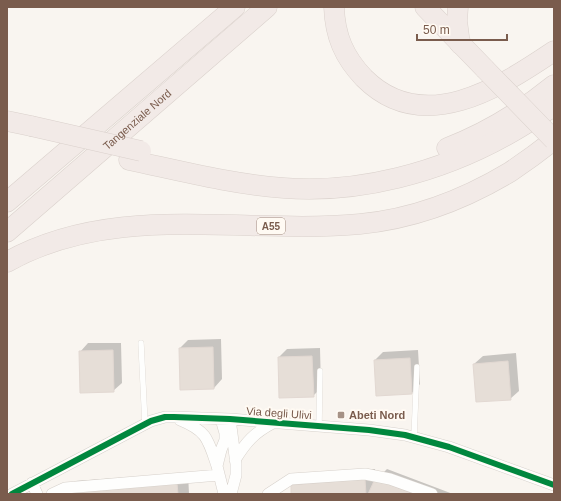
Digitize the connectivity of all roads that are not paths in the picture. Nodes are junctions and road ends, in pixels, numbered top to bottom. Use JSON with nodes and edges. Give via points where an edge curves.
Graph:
{"nodes":[{"id":1,"x":235,"y":7,"type":"edge"},
{"id":2,"x":267,"y":7,"type":"edge"},
{"id":3,"x":334,"y":7,"type":"edge"},
{"id":4,"x":424,"y":7,"type":"edge"},
{"id":5,"x":458,"y":7,"type":"edge"},
{"id":6,"x":460,"y":44,"type":"junction"},
{"id":7,"x":554,"y":51,"type":"edge"},
{"id":8,"x":554,"y":85,"type":"edge"},
{"id":9,"x":554,"y":106,"type":"edge"},
{"id":10,"x":7,"y":121,"type":"edge"},
{"id":11,"x":19,"y":132,"type":"edge"},
{"id":12,"x":554,"y":140,"type":"edge"},
{"id":13,"x":135,"y":155,"type":"junction"},
{"id":14,"x":7,"y":202,"type":"edge"},
{"id":15,"x":7,"y":232,"type":"edge"},
{"id":16,"x":7,"y":262,"type":"edge"},
{"id":17,"x":141,"y":343,"type":"dead end"},
{"id":18,"x":417,"y":367,"type":"dead end"},
{"id":19,"x":320,"y":371,"type":"dead end"},
{"id":20,"x":174,"y":417,"type":"junction"},
{"id":21,"x":226,"y":419,"type":"junction"},
{"id":22,"x":272,"y":423,"type":"junction"},
{"id":23,"x":145,"y":424,"type":"junction"},
{"id":24,"x":318,"y":426,"type":"junction"},
{"id":25,"x":414,"y":437,"type":"junction"},
{"id":26,"x":235,"y":460,"type":"junction"},
{"id":27,"x":218,"y":471,"type":"junction"},
{"id":28,"x":32,"y":483,"type":"junction"},
{"id":29,"x":553,"y":483,"type":"edge"},
{"id":30,"x":12,"y":494,"type":"edge"},
{"id":31,"x":37,"y":494,"type":"edge"},
{"id":32,"x":52,"y":494,"type":"edge"},
{"id":33,"x":224,"y":494,"type":"edge"},
{"id":34,"x":231,"y":494,"type":"edge"},
{"id":35,"x":268,"y":494,"type":"edge"},
{"id":36,"x":432,"y":494,"type":"edge"}],
"edges":[{"from":1,"to":14,"type":"highway","name":"Tangenziale Nord"},
{"from":2,"to":15,"type":"highway","name":"Tangenziale Nord"},
{"from":3,"to":7,"type":"highway","via":[[339,40],[357,71],[384,93],[399,101],[419,105],[439,106],[482,93]]},
{"from":4,"to":6,"type":"highway"},
{"from":5,"to":6,"type":"highway"},
{"from":6,"to":12,"type":"highway","bridge":true},
{"from":8,"to":13,"type":"highway","via":[[509,117],[455,145],[407,162],[364,171],[273,176]]},
{"from":9,"to":13,"type":"highway","via":[[504,137],[457,159],[430,169],[361,185],[311,188],[258,186],[229,182]]},
{"from":10,"to":11,"type":"highway"},
{"from":11,"to":13,"type":"highway","bridge":true},
{"from":12,"to":16,"type":"highway","number":"A55","via":[[510,172],[476,190],[432,208],[395,218],[361,224],[323,226],[127,226],[57,241],[25,252]]},
{"from":17,"to":23,"type":"lane"},
{"from":18,"to":25,"type":"lane"},
{"from":19,"to":24,"type":"lane"},
{"from":20,"to":21,"type":"street","name":"Via degli Ulivi"},
{"from":20,"to":23,"type":"street","name":"Via degli Ulivi","via":[[165,417]]},
{"from":20,"to":27,"type":"street","via":[[202,431],[209,442]]},
{"from":21,"to":22,"type":"street","name":"Via degli Ulivi"},
{"from":21,"to":26,"type":"street"},
{"from":21,"to":27,"type":"street","via":[[225,440]]},
{"from":22,"to":24,"type":"street","name":"Via degli Ulivi"},
{"from":22,"to":26,"type":"street","via":[[245,444]]},
{"from":23,"to":28,"type":"street","name":"Via degli Ulivi"},
{"from":24,"to":25,"type":"street","name":"Via degli Ulivi"},
{"from":25,"to":29,"type":"street","name":"Via degli Ulivi"},
{"from":26,"to":34,"type":"street","via":[[236,475]]},
{"from":27,"to":32,"type":"street","via":[[65,488]]},
{"from":27,"to":33,"type":"street"},
{"from":28,"to":30,"type":"street","name":"Via degli Ulivi"},
{"from":28,"to":31,"type":"street"},
{"from":35,"to":36,"type":"street","via":[[291,479],[365,474],[390,479]]}]}
